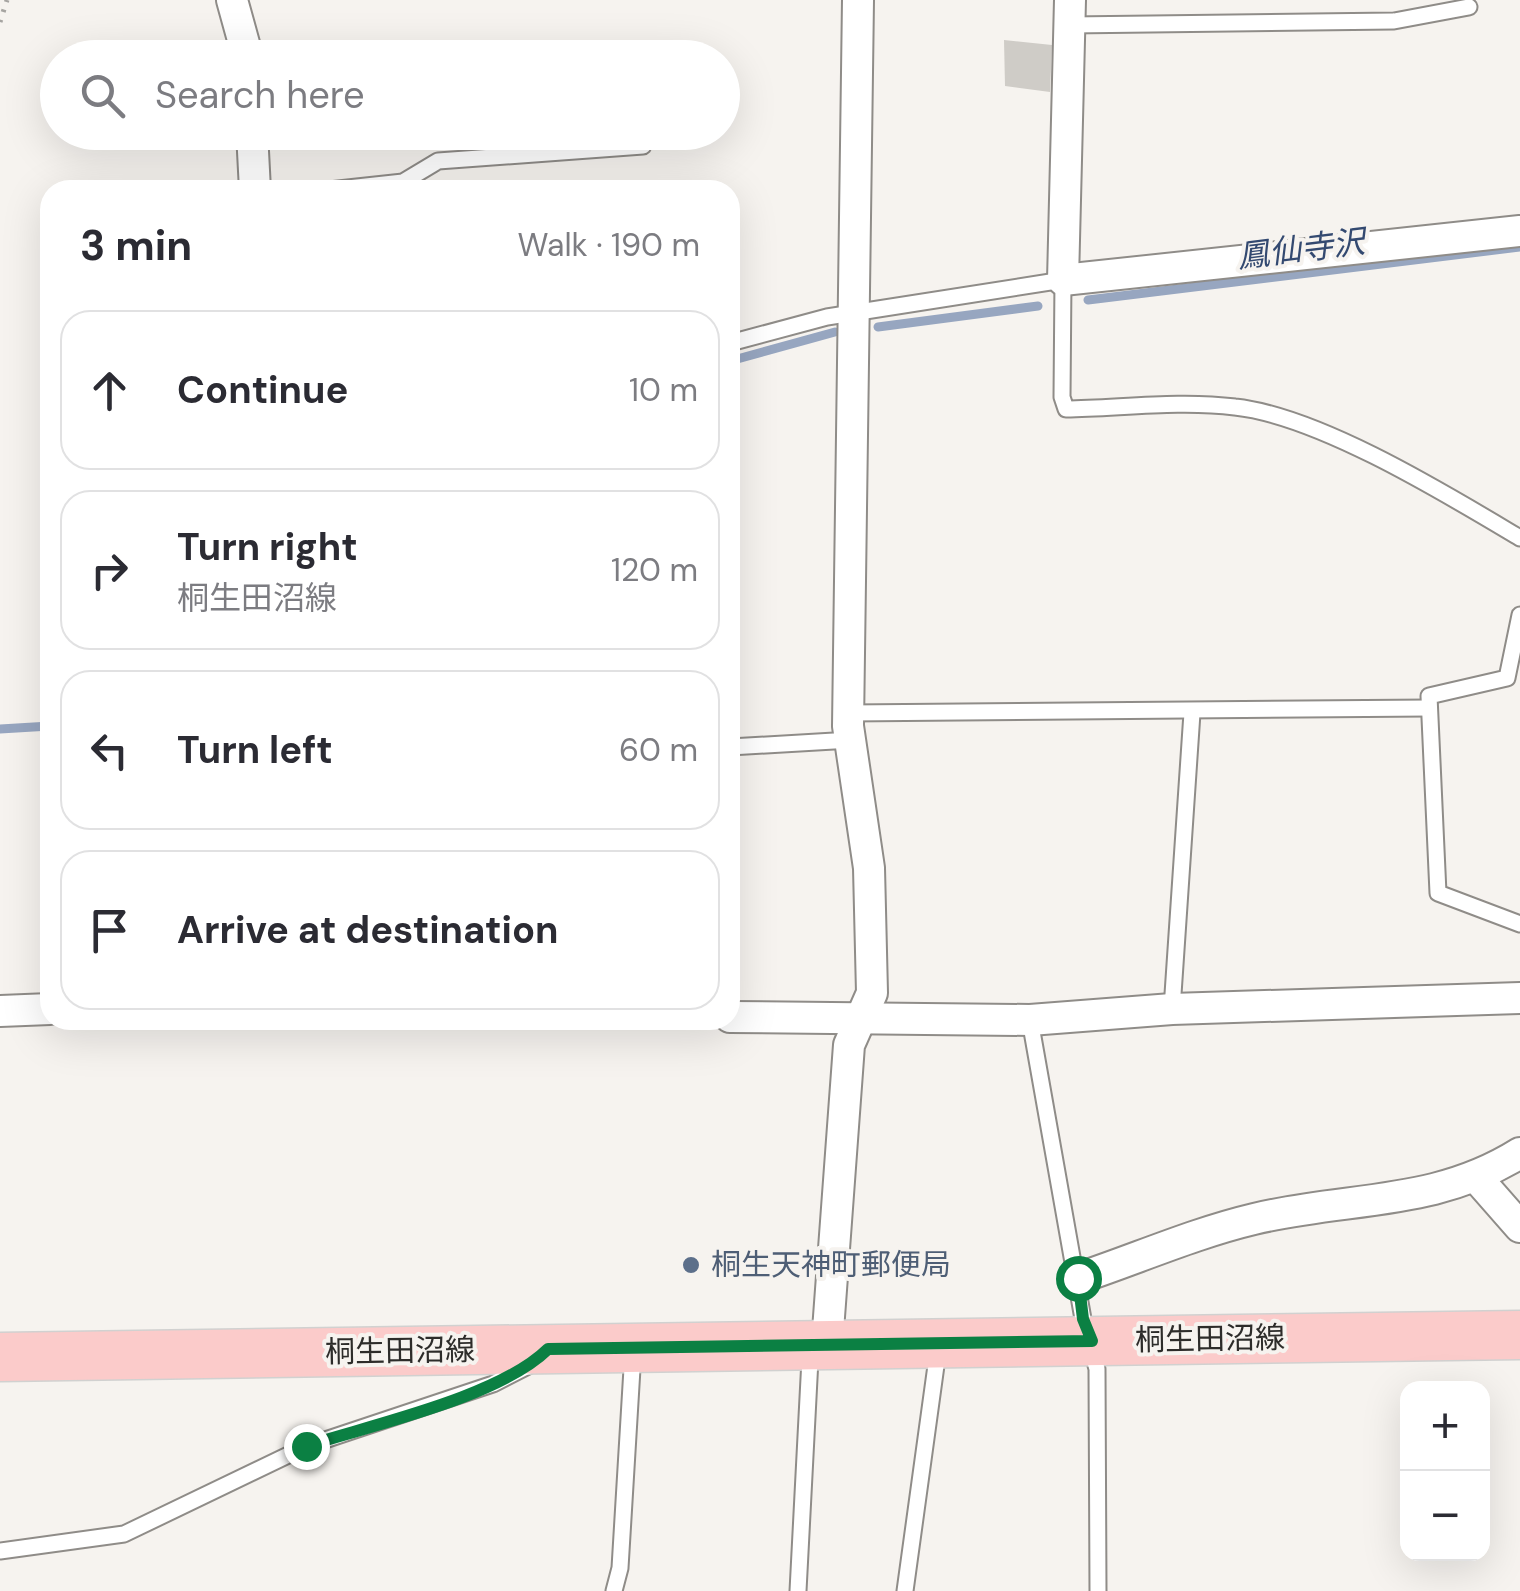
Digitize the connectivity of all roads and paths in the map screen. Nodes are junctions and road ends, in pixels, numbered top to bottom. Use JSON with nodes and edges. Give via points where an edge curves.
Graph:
{"nodes":[{"id":1,"x":8,"y":0,"type":"edge"},
{"id":2,"x":232,"y":0,"type":"edge"},
{"id":3,"x":858,"y":0,"type":"edge"},
{"id":4,"x":1470,"y":7,"type":"dead end"},
{"id":5,"x":1070,"y":13,"type":"edge"},
{"id":6,"x":0,"y":22,"type":"edge"},
{"id":7,"x":243,"y":40,"type":"edge"},
{"id":8,"x":253,"y":150,"type":"edge"},
{"id":9,"x":588,"y":150,"type":"edge"},
{"id":10,"x":254,"y":180,"type":"edge"},
{"id":11,"x":406,"y":180,"type":"edge"},
{"id":12,"x":1520,"y":231,"type":"edge"},
{"id":13,"x":1063,"y":280,"type":"junction"},
{"id":14,"x":851,"y":314,"type":"junction"},
{"id":15,"x":740,"y":342,"type":"edge"},
{"id":16,"x":1520,"y":538,"type":"edge"},
{"id":17,"x":1520,"y":615,"type":"edge"},
{"id":18,"x":1429,"y":708,"type":"junction"},
{"id":19,"x":1192,"y":713,"type":"junction"},
{"id":20,"x":850,"y":726,"type":"junction"},
{"id":21,"x":740,"y":744,"type":"edge"},
{"id":22,"x":1520,"y":924,"type":"edge"},
{"id":23,"x":1520,"y":998,"type":"edge"},
{"id":24,"x":40,"y":1009,"type":"edge"},
{"id":25,"x":1172,"y":1009,"type":"junction"},
{"id":26,"x":0,"y":1011,"type":"edge"},
{"id":27,"x":740,"y":1018,"type":"edge"},
{"id":28,"x":1030,"y":1020,"type":"junction"},
{"id":29,"x":862,"y":1022,"type":"junction"},
{"id":30,"x":1520,"y":1153,"type":"edge"},
{"id":31,"x":1477,"y":1178,"type":"junction"},
{"id":32,"x":1520,"y":1227,"type":"edge"},
{"id":33,"x":1078,"y":1278,"type":"junction"},
{"id":34,"x":1520,"y":1335,"type":"edge"},
{"id":35,"x":1092,"y":1341,"type":"junction"},
{"id":36,"x":940,"y":1342,"type":"junction"},
{"id":37,"x":827,"y":1344,"type":"junction"},
{"id":38,"x":633,"y":1348,"type":"junction"},
{"id":39,"x":548,"y":1349,"type":"junction"},
{"id":40,"x":0,"y":1357,"type":"edge"},
{"id":41,"x":0,"y":1551,"type":"edge"},
{"id":42,"x":614,"y":1591,"type":"edge"},
{"id":43,"x":798,"y":1591,"type":"edge"},
{"id":44,"x":904,"y":1591,"type":"edge"},
{"id":45,"x":1098,"y":1591,"type":"edge"}],
"edges":[{"from":1,"to":6,"type":"path"},
{"from":2,"to":7,"type":"street"},
{"from":3,"to":14,"type":"street"},
{"from":4,"to":5,"type":"lane","via":[[1394,21]]},
{"from":5,"to":13,"type":"street"},
{"from":8,"to":10,"type":"street"},
{"from":9,"to":11,"type":"lane","via":[[438,161]]},
{"from":12,"to":13,"type":"street"},
{"from":13,"to":14,"type":"lane"},
{"from":13,"to":16,"type":"lane","via":[[1066,409],[1234,406],[1288,417],[1432,486]]},
{"from":14,"to":15,"type":"lane"},
{"from":14,"to":20,"type":"street"},
{"from":17,"to":18,"type":"lane","via":[[1507,678],[1428,696]]},
{"from":18,"to":19,"type":"lane"},
{"from":18,"to":22,"type":"lane","via":[[1438,893]]},
{"from":19,"to":20,"type":"lane"},
{"from":19,"to":25,"type":"lane"},
{"from":20,"to":21,"type":"lane"},
{"from":20,"to":29,"type":"street","via":[[869,868],[872,993]]},
{"from":23,"to":25,"type":"street"},
{"from":24,"to":26,"type":"street"},
{"from":25,"to":28,"type":"street"},
{"from":27,"to":29,"type":"street"},
{"from":28,"to":29,"type":"street"},
{"from":28,"to":33,"type":"lane"},
{"from":29,"to":37,"type":"street","via":[[849,1045]]},
{"from":30,"to":31,"type":"street"},
{"from":31,"to":32,"type":"street"},
{"from":31,"to":33,"type":"street","via":[[1382,1202],[1255,1218]]},
{"from":33,"to":35,"type":"lane"},
{"from":34,"to":35,"type":"main road","name":"桐生田沼線"},
{"from":35,"to":36,"type":"main road","name":"桐生田沼線"},
{"from":35,"to":45,"type":"lane"},
{"from":36,"to":37,"type":"main road","name":"桐生田沼線"},
{"from":36,"to":44,"type":"lane"},
{"from":37,"to":38,"type":"main road","name":"桐生田沼線"},
{"from":37,"to":43,"type":"lane","via":[[810,1360]]},
{"from":38,"to":39,"type":"main road","name":"桐生田沼線"},
{"from":38,"to":42,"type":"lane"},
{"from":39,"to":40,"type":"main road","name":"桐生田沼線"},
{"from":39,"to":41,"type":"lane","via":[[493,1384],[306,1446],[124,1534]]}]}
